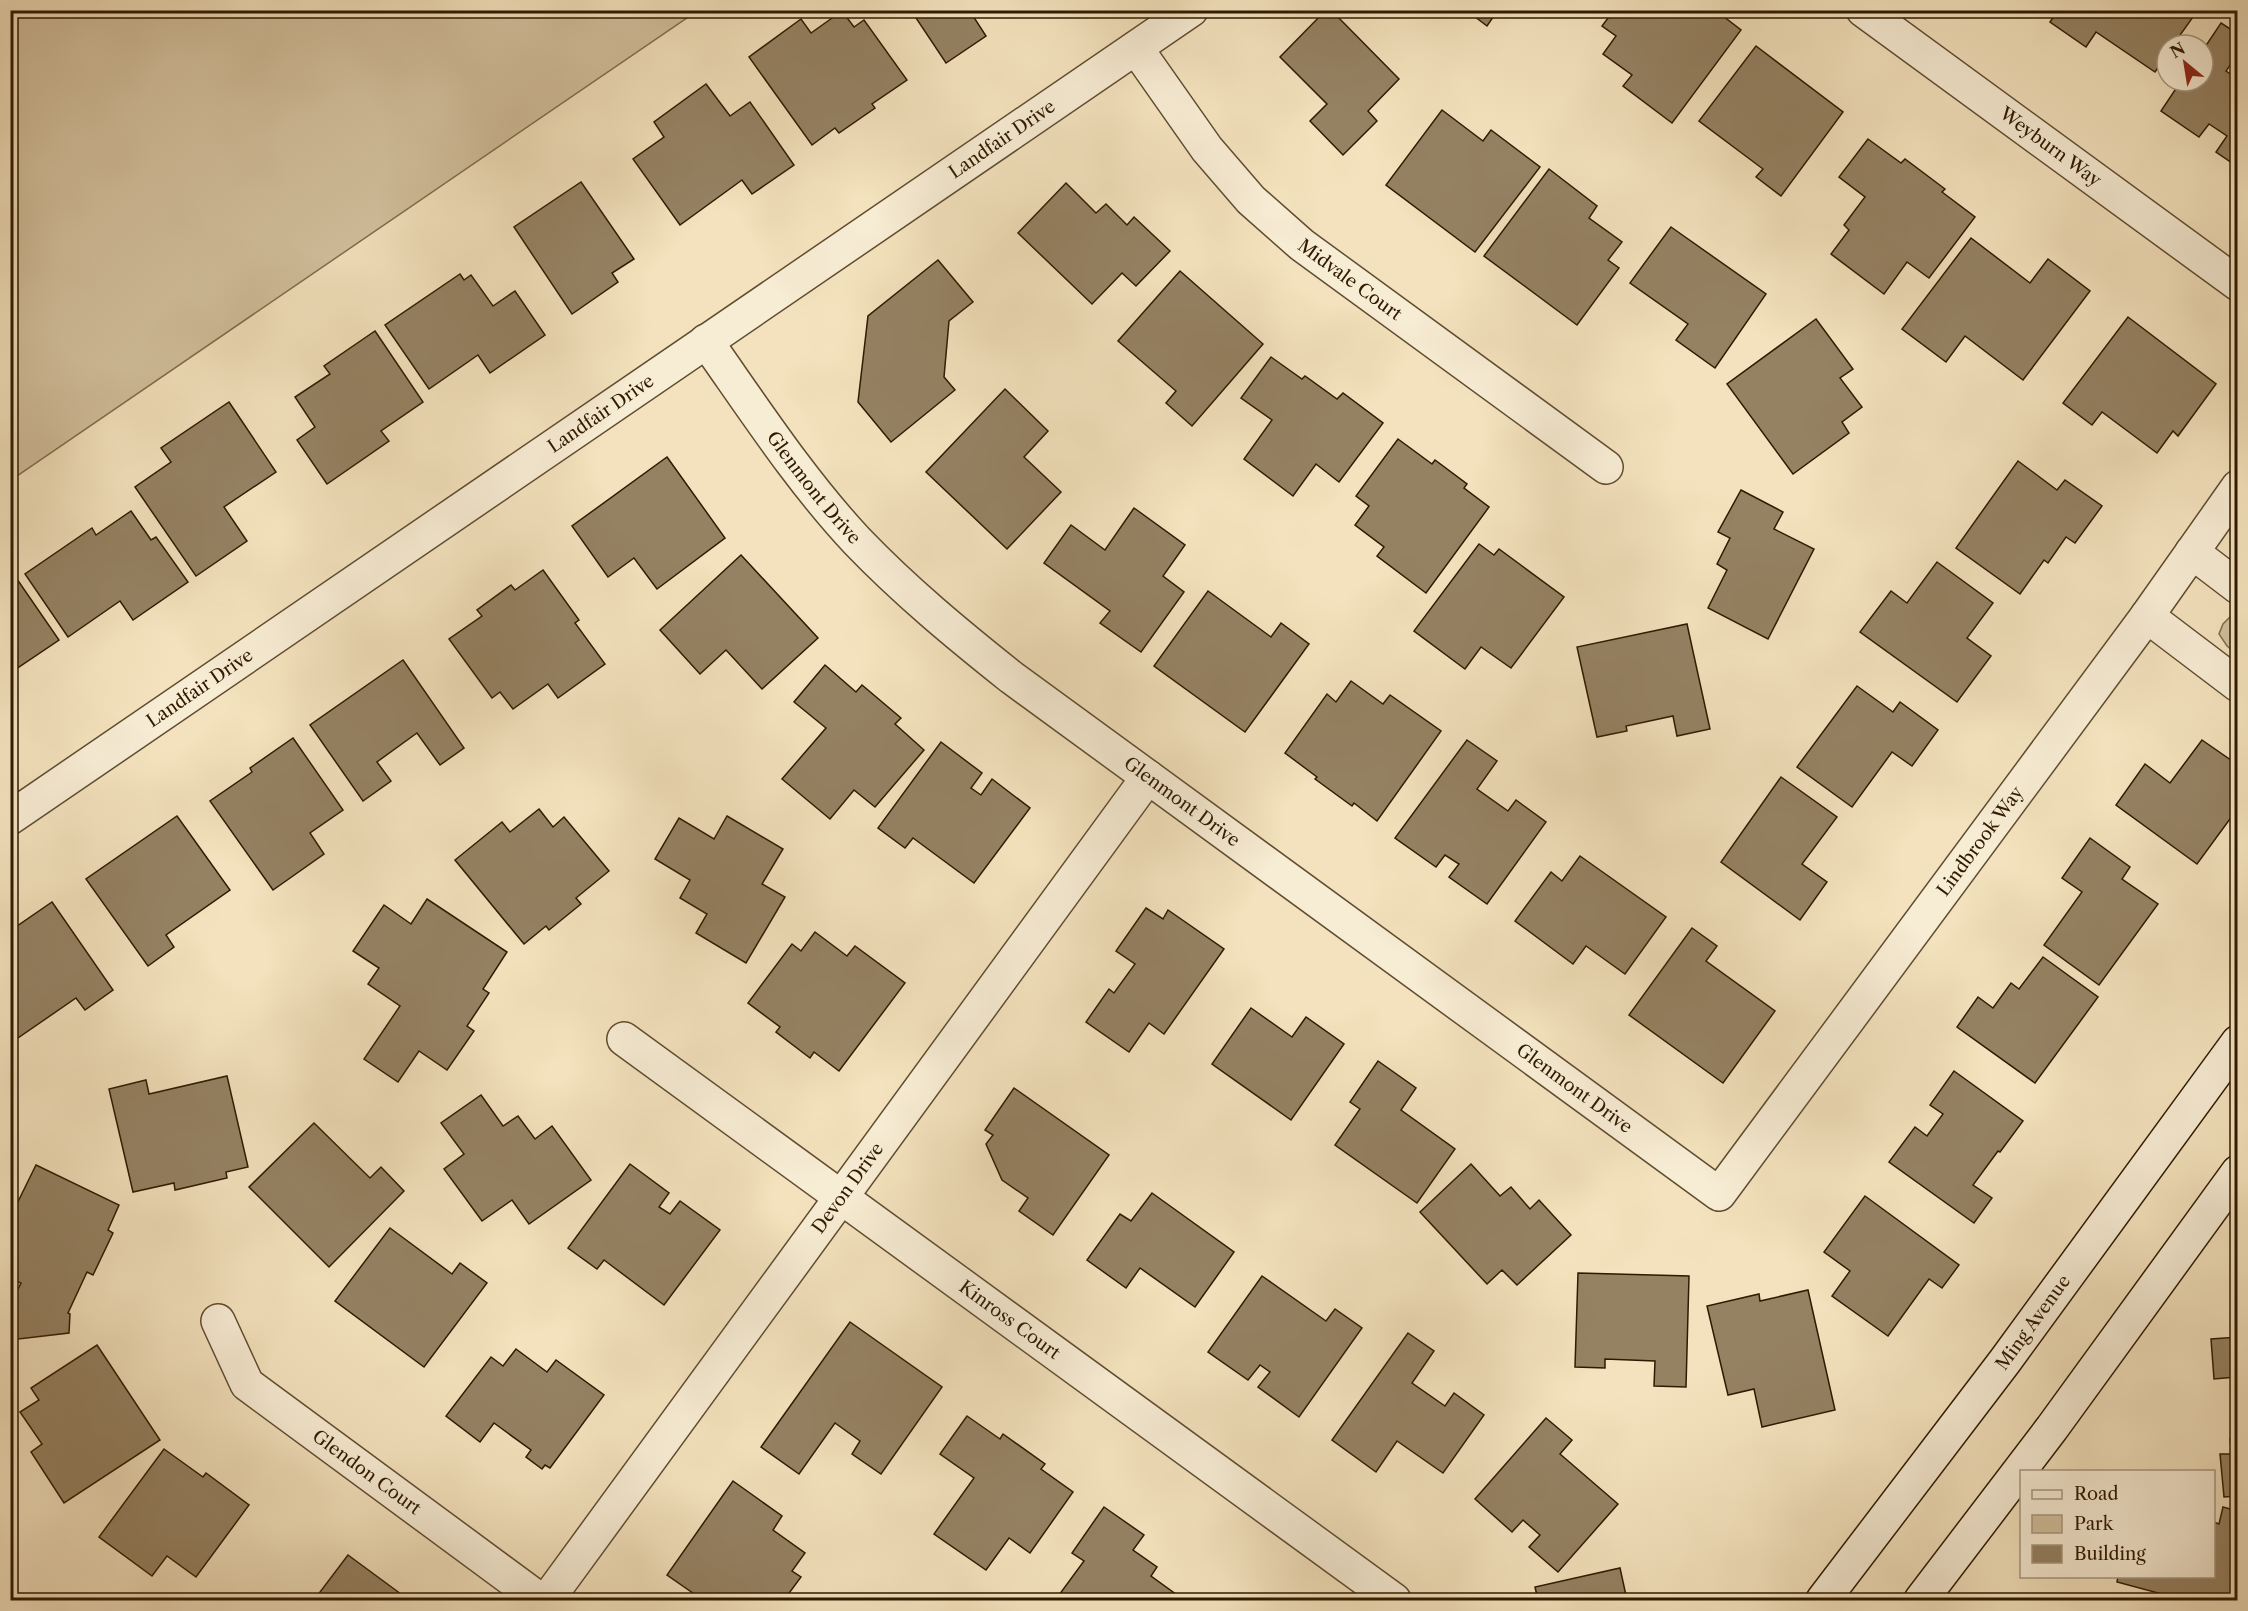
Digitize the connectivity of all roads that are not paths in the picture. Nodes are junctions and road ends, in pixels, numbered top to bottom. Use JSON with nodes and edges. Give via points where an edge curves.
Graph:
{"nodes":[{"id":1,"x":1191,"y":10,"type":"edge"},
{"id":2,"x":1863,"y":10,"type":"edge"},
{"id":3,"x":1136,"y":48,"type":"junction"},
{"id":4,"x":2238,"y":284,"type":"edge"},
{"id":5,"x":706,"y":341,"type":"junction"},
{"id":6,"x":1606,"y":467,"type":"dead end"},
{"id":7,"x":2238,"y":488,"type":"edge"},
{"id":8,"x":2192,"y":552,"type":"junction"},
{"id":9,"x":2238,"y":587,"type":"edge"},
{"id":10,"x":2147,"y":616,"type":"junction"},
{"id":11,"x":2238,"y":686,"type":"edge"},
{"id":12,"x":1148,"y":777,"type":"junction"},
{"id":13,"x":10,"y":818,"type":"edge"},
{"id":14,"x":624,"y":1039,"type":"dead end"},
{"id":15,"x":2238,"y":1042,"type":"edge"},
{"id":16,"x":2238,"y":1172,"type":"edge"},
{"id":17,"x":1719,"y":1194,"type":"joint"},
{"id":18,"x":842,"y":1198,"type":"junction"},
{"id":19,"x":218,"y":1321,"type":"dead end"},
{"id":20,"x":2020,"y":1470,"type":"edge"},
{"id":21,"x":2020,"y":1470,"type":"edge"},
{"id":22,"x":540,"y":1600,"type":"edge"},
{"id":23,"x":547,"y":1600,"type":"edge"},
{"id":24,"x":1394,"y":1600,"type":"edge"},
{"id":25,"x":1823,"y":1600,"type":"edge"},
{"id":26,"x":1921,"y":1600,"type":"edge"}],
"edges":[{"from":1,"to":3,"type":"street","name":"Landfair Drive"},
{"from":2,"to":4,"type":"street","name":"Weyburn Way"},
{"from":3,"to":5,"type":"street","name":"Landfair Drive"},
{"from":3,"to":6,"type":"street","name":"Midvale Court","via":[[1207,149],[1251,200],[1302,245]]},
{"from":5,"to":12,"type":"street","name":"Glenmont Drive","via":[[796,469],[857,540],[915,598],[1011,677]]},
{"from":5,"to":13,"type":"street","name":"Landfair Drive"},
{"from":7,"to":8,"type":"street","name":"Lindbrook Way"},
{"from":8,"to":9,"type":"street"},
{"from":8,"to":10,"type":"street","name":"Lindbrook Way"},
{"from":10,"to":11,"type":"street"},
{"from":10,"to":17,"type":"street","name":"Lindbrook Way"},
{"from":12,"to":17,"type":"street","name":"Glenmont Drive"},
{"from":12,"to":18,"type":"street","name":"Devon Drive"},
{"from":14,"to":18,"type":"street","name":"Kinross Court"},
{"from":15,"to":25,"type":"street","name":"Ming Avenue","via":[[2005,1361]]},
{"from":16,"to":21,"type":"street"},
{"from":18,"to":23,"type":"street","name":"Devon Drive"},
{"from":18,"to":24,"type":"street","name":"Kinross Court"},
{"from":19,"to":22,"type":"street","name":"Glendon Court","via":[[247,1384]]},
{"from":20,"to":26,"type":"street"}]}
